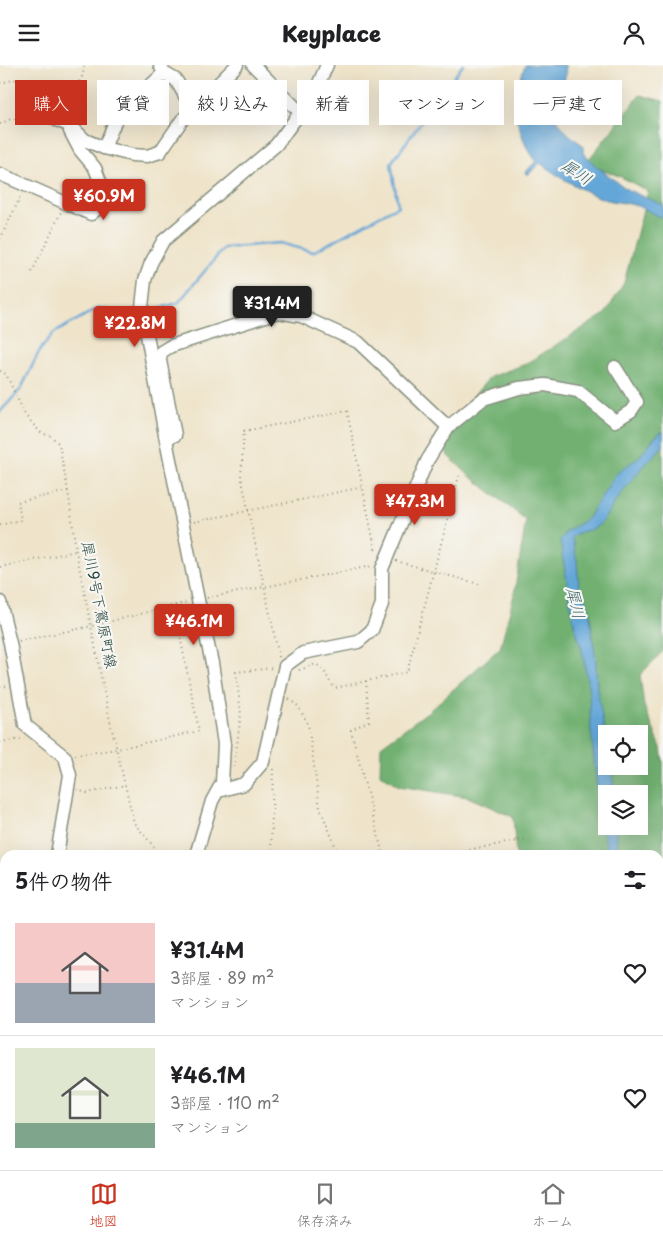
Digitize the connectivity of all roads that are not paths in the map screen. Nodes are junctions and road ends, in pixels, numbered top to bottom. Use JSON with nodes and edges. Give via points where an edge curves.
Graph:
{"nodes":[{"id":1,"x":237,"y":65,"type":"edge"},
{"id":2,"x":253,"y":65,"type":"edge"},
{"id":3,"x":327,"y":65,"type":"edge"},
{"id":4,"x":162,"y":69,"type":"edge"},
{"id":5,"x":222,"y":80,"type":"edge"},
{"id":6,"x":321,"y":80,"type":"edge"},
{"id":7,"x":179,"y":85,"type":"edge"},
{"id":8,"x":297,"y":109,"type":"edge"},
{"id":9,"x":297,"y":116,"type":"edge"},
{"id":10,"x":179,"y":125,"type":"edge"},
{"id":11,"x":104,"y":148,"type":"junction"},
{"id":12,"x":0,"y":174,"type":"edge"},
{"id":13,"x":615,"y":367,"type":"dead end"},
{"id":14,"x":448,"y":427,"type":"junction"},
{"id":15,"x":165,"y":437,"type":"junction"},
{"id":16,"x":0,"y":602,"type":"edge"},
{"id":17,"x":218,"y":791,"type":"junction"},
{"id":18,"x":58,"y":850,"type":"edge"},
{"id":19,"x":197,"y":850,"type":"edge"}],
"edges":[{"from":1,"to":5,"type":"street"},
{"from":2,"to":8,"type":"street"},
{"from":3,"to":6,"type":"street"},
{"from":4,"to":7,"type":"street"},
{"from":4,"to":11,"type":"street","via":[[117,117]]},
{"from":9,"to":15,"type":"street","via":[[276,145],[163,241],[145,280],[142,307]]},
{"from":10,"to":11,"type":"street","via":[[160,152],[147,156]]},
{"from":11,"to":12,"type":"street","via":[[61,122],[95,168],[107,200],[91,214]]},
{"from":13,"to":14,"type":"street","via":[[637,402],[631,411],[615,421],[578,391],[544,385],[483,399]]},
{"from":14,"to":15,"type":"street","via":[[358,342],[301,316],[278,312],[171,346],[162,352],[160,361],[175,435]]},
{"from":14,"to":17,"type":"street","via":[[428,461],[382,564],[382,604],[372,629],[358,642],[304,653],[291,668],[279,692],[264,759],[244,784]]},
{"from":15,"to":17,"type":"street","via":[[212,663],[224,744],[222,783]]},
{"from":16,"to":18,"type":"street","via":[[25,725],[65,757],[70,775]]},
{"from":17,"to":19,"type":"street"}]}
